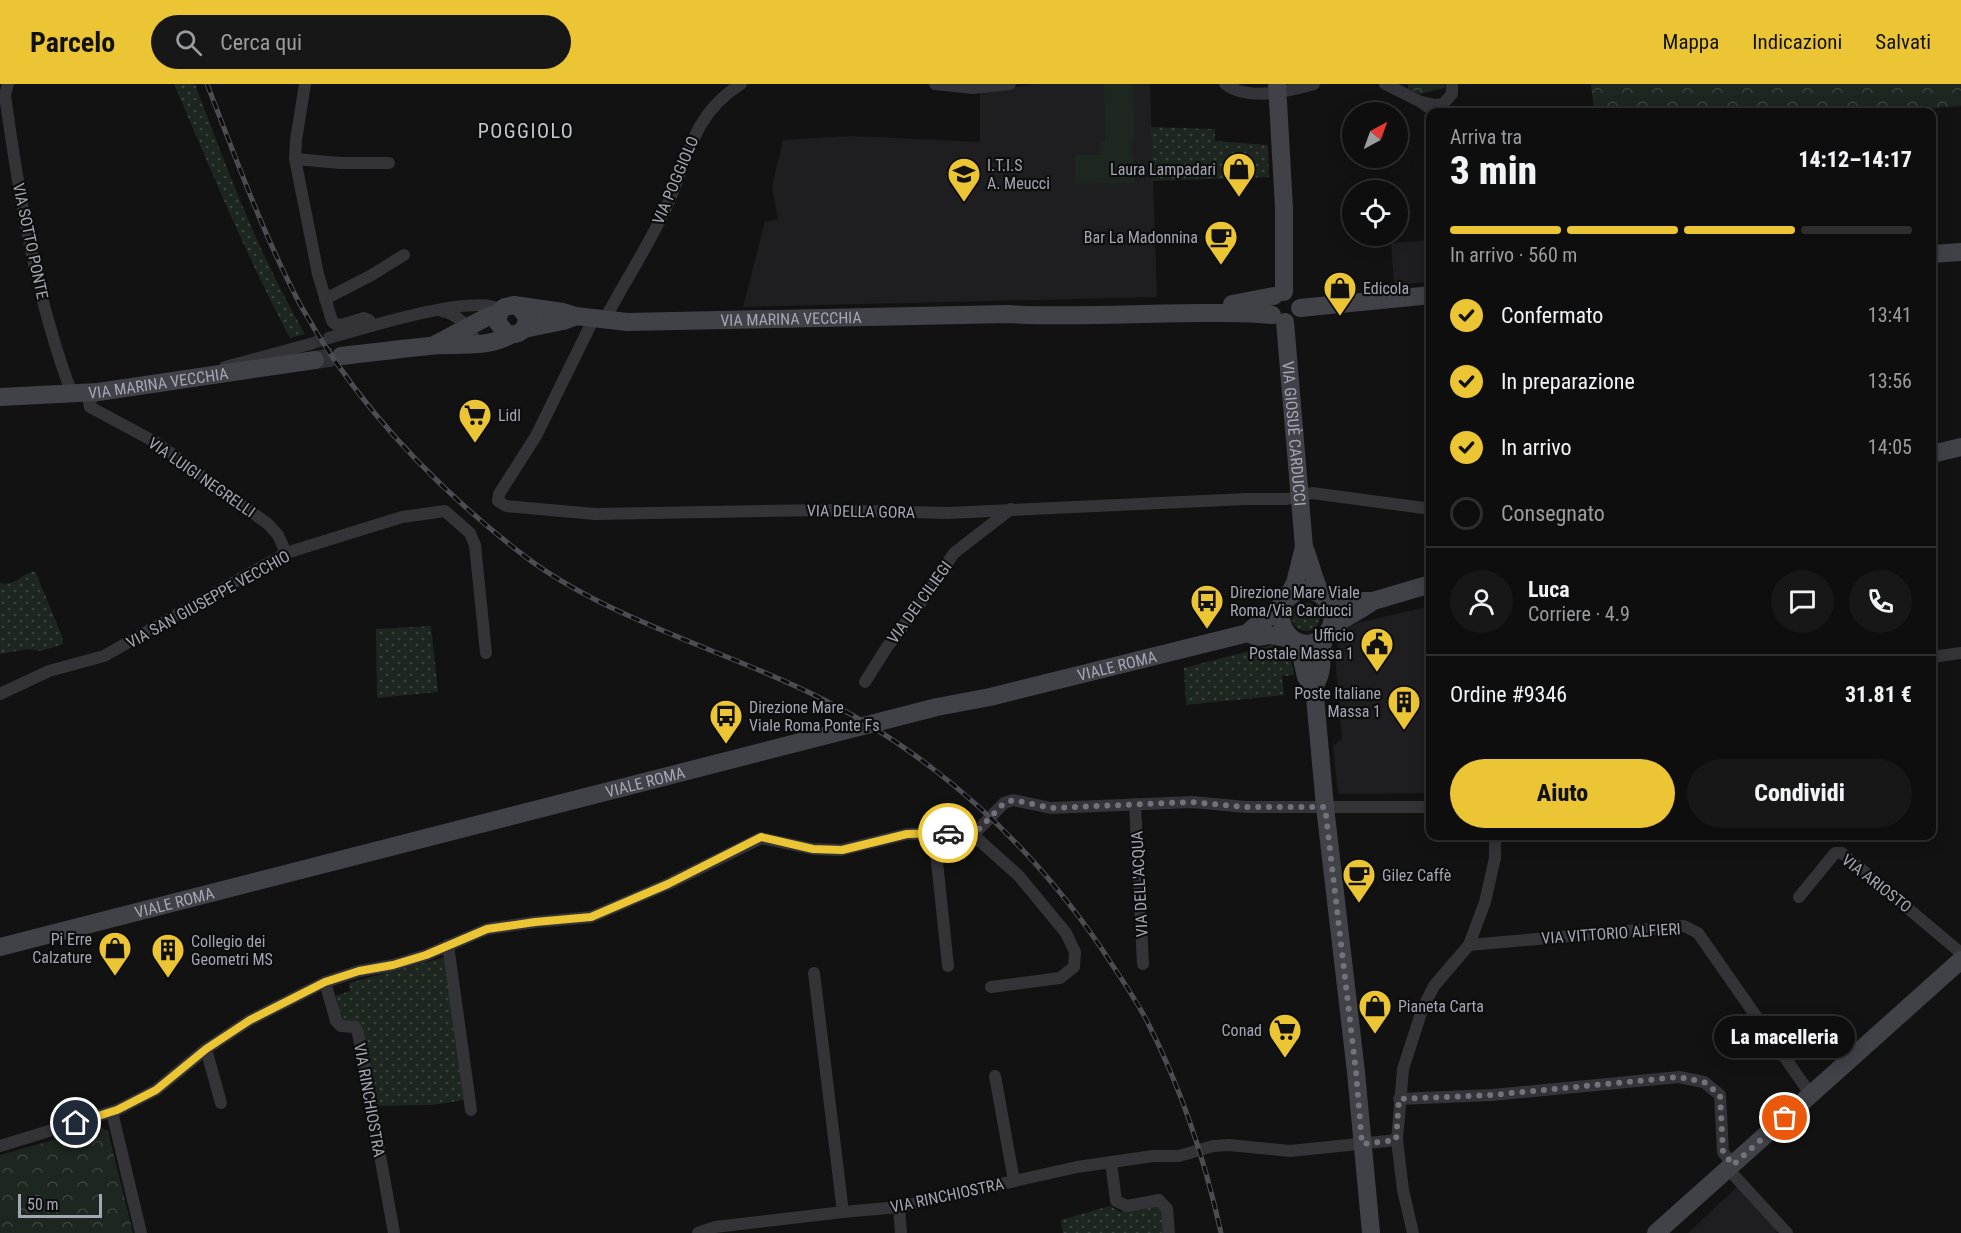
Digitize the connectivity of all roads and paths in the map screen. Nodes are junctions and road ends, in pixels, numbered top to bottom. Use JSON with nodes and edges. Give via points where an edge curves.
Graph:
{"nodes":[{"id":1,"x":305,"y":84,"type":"edge"},
{"id":2,"x":741,"y":84,"type":"edge"},
{"id":3,"x":935,"y":84,"type":"edge"},
{"id":4,"x":1010,"y":84,"type":"edge"},
{"id":5,"x":1225,"y":84,"type":"edge"},
{"id":6,"x":1314,"y":84,"type":"edge"},
{"id":7,"x":1385,"y":84,"type":"edge"},
{"id":8,"x":4,"y":86,"type":"edge"},
{"id":9,"x":1277,"y":89,"type":"edge"},
{"id":10,"x":1452,"y":89,"type":"edge"},
{"id":11,"x":1421,"y":102,"type":"junction"},
{"id":12,"x":1429,"y":108,"type":"edge"},
{"id":13,"x":1450,"y":108,"type":"edge"},
{"id":14,"x":295,"y":159,"type":"junction"},
{"id":15,"x":388,"y":163,"type":"dead end"},
{"id":16,"x":1961,"y":252,"type":"edge"},
{"id":17,"x":1936,"y":254,"type":"edge"},
{"id":18,"x":404,"y":255,"type":"dead end"},
{"id":19,"x":1279,"y":294,"type":"junction"},
{"id":20,"x":1426,"y":295,"type":"edge"},
{"id":21,"x":325,"y":299,"type":"junction"},
{"id":22,"x":1300,"y":308,"type":"junction"},
{"id":23,"x":437,"y":310,"type":"junction"},
{"id":24,"x":506,"y":310,"type":"junction"},
{"id":25,"x":1008,"y":314,"type":"junction"},
{"id":26,"x":592,"y":318,"type":"junction"},
{"id":27,"x":1278,"y":318,"type":"junction"},
{"id":28,"x":372,"y":326,"type":"junction"},
{"id":29,"x":517,"y":332,"type":"junction"},
{"id":30,"x":472,"y":335,"type":"junction"},
{"id":31,"x":329,"y":338,"type":"tunnel mouth"},
{"id":32,"x":312,"y":352,"type":"tunnel mouth"},
{"id":33,"x":341,"y":356,"type":"tunnel mouth"},
{"id":34,"x":98,"y":392,"type":"junction"},
{"id":35,"x":72,"y":394,"type":"junction"},
{"id":36,"x":0,"y":397,"type":"edge"},
{"id":37,"x":1961,"y":447,"type":"edge"},
{"id":38,"x":1936,"y":453,"type":"edge"},
{"id":39,"x":1299,"y":495,"type":"junction"},
{"id":40,"x":1426,"y":508,"type":"edge"},
{"id":41,"x":1011,"y":509,"type":"junction"},
{"id":42,"x":1304,"y":547,"type":"junction"},
{"id":43,"x":286,"y":553,"type":"junction"},
{"id":44,"x":1426,"y":585,"type":"edge"},
{"id":45,"x":1324,"y":598,"type":"junction"},
{"id":46,"x":1373,"y":601,"type":"junction"},
{"id":47,"x":1284,"y":602,"type":"junction"},
{"id":48,"x":1248,"y":633,"type":"junction"},
{"id":49,"x":1325,"y":635,"type":"junction"},
{"id":50,"x":1291,"y":639,"type":"junction"},
{"id":51,"x":486,"y":653,"type":"dead end"},
{"id":52,"x":1961,"y":653,"type":"edge"},
{"id":53,"x":1936,"y":656,"type":"edge"},
{"id":54,"x":865,"y":682,"type":"dead end"},
{"id":55,"x":1314,"y":686,"type":"junction"},
{"id":56,"x":0,"y":694,"type":"edge"},
{"id":57,"x":1135,"y":804,"type":"junction"},
{"id":58,"x":1325,"y":807,"type":"junction"},
{"id":59,"x":1426,"y":807,"type":"edge"},
{"id":60,"x":975,"y":831,"type":"junction"},
{"id":61,"x":934,"y":833,"type":"junction"},
{"id":62,"x":1495,"y":840,"type":"edge"},
{"id":63,"x":1799,"y":897,"type":"dead end"},
{"id":64,"x":448,"y":945,"type":"junction"},
{"id":65,"x":1469,"y":945,"type":"junction"},
{"id":66,"x":0,"y":947,"type":"edge"},
{"id":67,"x":1961,"y":953,"type":"edge"},
{"id":68,"x":1961,"y":960,"type":"edge"},
{"id":69,"x":1143,"y":964,"type":"dead end"},
{"id":70,"x":948,"y":966,"type":"dead end"},
{"id":71,"x":814,"y":973,"type":"dead end"},
{"id":72,"x":325,"y":982,"type":"junction"},
{"id":73,"x":990,"y":987,"type":"dead end"},
{"id":74,"x":206,"y":1049,"type":"junction"},
{"id":75,"x":995,"y":1076,"type":"dead end"},
{"id":76,"x":1811,"y":1095,"type":"junction"},
{"id":77,"x":1399,"y":1099,"type":"junction"},
{"id":78,"x":221,"y":1103,"type":"dead end"},
{"id":79,"x":471,"y":1110,"type":"dead end"},
{"id":80,"x":112,"y":1112,"type":"junction"},
{"id":81,"x":1396,"y":1140,"type":"junction"},
{"id":82,"x":1362,"y":1144,"type":"junction"},
{"id":83,"x":0,"y":1146,"type":"edge"},
{"id":84,"x":1111,"y":1162,"type":"junction"},
{"id":85,"x":1731,"y":1167,"type":"junction"},
{"id":86,"x":1014,"y":1181,"type":"junction"},
{"id":87,"x":899,"y":1207,"type":"junction"},
{"id":88,"x":843,"y":1212,"type":"junction"},
{"id":89,"x":141,"y":1233,"type":"edge"},
{"id":90,"x":394,"y":1233,"type":"edge"},
{"id":91,"x":698,"y":1233,"type":"edge"},
{"id":92,"x":901,"y":1233,"type":"edge"},
{"id":93,"x":1169,"y":1233,"type":"edge"},
{"id":94,"x":1371,"y":1233,"type":"edge"},
{"id":95,"x":1413,"y":1233,"type":"edge"},
{"id":96,"x":1656,"y":1233,"type":"edge"},
{"id":97,"x":1787,"y":1233,"type":"edge"}],
"edges":[{"from":1,"to":14,"type":"street"},
{"from":2,"to":26,"type":"street","name":"VIA POGGIOLO","via":[[721,98],[698,127],[665,210]]},
{"from":3,"to":4,"type":"street","via":[[973,88]]},
{"from":5,"to":9,"type":"street","via":[[1251,93]]},
{"from":6,"to":9,"type":"street"},
{"from":7,"to":11,"type":"street"},
{"from":8,"to":35,"type":"street","name":"VIA SOTTO PONTE","via":[[30,248]]},
{"from":9,"to":19,"type":"main road","via":[[1284,208]]},
{"from":10,"to":11,"type":"street","via":[[1443,104]]},
{"from":10,"to":13,"type":"street"},
{"from":11,"to":12,"type":"street"},
{"from":14,"to":15,"type":"street"},
{"from":14,"to":21,"type":"street"},
{"from":16,"to":17,"type":"main road"},
{"from":18,"to":21,"type":"street"},
{"from":19,"to":22,"type":"main road","via":[[1294,295]]},
{"from":19,"to":25,"type":"main road","name":"VIA MARINA VECCHIA","via":[[1221,306]]},
{"from":19,"to":27,"type":"main road","via":[[1270,305]]},
{"from":20,"to":22,"type":"main road"},
{"from":21,"to":28,"type":"street","via":[[335,324],[364,318]]},
{"from":22,"to":27,"type":"main road","via":[[1296,316]]},
{"from":23,"to":24,"type":"street","via":[[471,305]]},
{"from":23,"to":28,"type":"street"},
{"from":23,"to":30,"type":"street","via":[[455,316]]},
{"from":24,"to":26,"type":"main road","name":"VIA MARINA VECCHIA","via":[[549,309]]},
{"from":24,"to":29,"type":"main road","via":[[527,317]]},
{"from":24,"to":29,"type":"main road","via":[[497,319],[499,328]]},
{"from":24,"to":30,"type":"main road","name":"VIA MARINA VECCHIA"},
{"from":25,"to":26,"type":"main road","name":"VIA MARINA VECCHIA","via":[[627,322]]},
{"from":25,"to":27,"type":"main road","name":"VIA MARINA VECCHIA","via":[[1220,312]]},
{"from":26,"to":29,"type":"main road","name":"VIA MARINA VECCHIA"},
{"from":26,"to":41,"type":"street","name":"VIA DELLA GORA","via":[[536,436],[499,494],[498,501],[506,506],[595,514],[823,510],[948,513]]},
{"from":27,"to":39,"type":"main road","name":"VIA GIOSUÈ CARDUCCI"},
{"from":28,"to":31,"type":"street"},
{"from":29,"to":30,"type":"main road","name":"VIA MARINA VECCHIA","via":[[504,339]]},
{"from":30,"to":33,"type":"main road","name":"VIA MARINA VECCHIA","via":[[432,345]]},
{"from":32,"to":34,"type":"main road","name":"VIA MARINA VECCHIA","via":[[220,375]]},
{"from":34,"to":35,"type":"main road","name":"VIA MARINA VECCHIA"},
{"from":34,"to":43,"type":"street","name":"VIA LUIGI NEGRELLI","via":[[88,402],[90,407],[157,443],[268,524]]},
{"from":35,"to":36,"type":"main road","name":"VIA MARINA VECCHIA"},
{"from":37,"to":38,"type":"main road"},
{"from":39,"to":40,"type":"street","name":"VIA DELLA GORA","via":[[1312,493]]},
{"from":39,"to":41,"type":"street","name":"VIA DELLA GORA","via":[[1287,499]]},
{"from":39,"to":42,"type":"main road","name":"VIA GIOSUÈ CARDUCCI"},
{"from":41,"to":54,"type":"street","name":"VIA DEI CILIEGI","via":[[954,553]]},
{"from":42,"to":45,"type":"main road","name":"VIA GIOSUÈ CARDUCCI"},
{"from":42,"to":47,"type":"main road","name":"VIA GIOSUÈ CARDUCCI","via":[[1295,584]]},
{"from":43,"to":51,"type":"street","name":"VIA SAN GIUSEPPE VECCHIO","via":[[402,517],[445,511],[470,533],[475,545]]},
{"from":43,"to":56,"type":"street","name":"VIA SAN GIUSEPPE VECCHIO","via":[[104,656],[49,671]]},
{"from":44,"to":46,"type":"main road"},
{"from":45,"to":46,"type":"main road"},
{"from":45,"to":47,"type":"main road","via":[[1303,590]]},
{"from":45,"to":49,"type":"main road","via":[[1333,618]]},
{"from":46,"to":49,"type":"main road"},
{"from":47,"to":48,"type":"main road"},
{"from":47,"to":50,"type":"main road","via":[[1281,624]]},
{"from":48,"to":50,"type":"main road","name":"VIALE ROMA"},
{"from":48,"to":66,"type":"main road","name":"VIALE ROMA","via":[[937,707]]},
{"from":49,"to":50,"type":"main road","via":[[1309,643]]},
{"from":49,"to":55,"type":"main road","via":[[1321,676]]},
{"from":50,"to":55,"type":"main road","via":[[1301,655],[1306,677]]},
{"from":52,"to":53,"type":"street"},
{"from":55,"to":58,"type":"main road"},
{"from":57,"to":58,"type":"street"},
{"from":57,"to":60,"type":"street","via":[[1051,808],[1013,800],[1004,803]]},
{"from":57,"to":69,"type":"street","name":"VIA DELL'ACQUA"},
{"from":58,"to":59,"type":"street"},
{"from":58,"to":82,"type":"main road"},
{"from":60,"to":61,"type":"street"},
{"from":60,"to":73,"type":"street","via":[[1019,876],[1066,933],[1075,952],[1074,967],[1060,978]]},
{"from":61,"to":64,"type":"street","via":[[907,834],[842,850],[813,849],[761,837],[591,917],[487,929]]},
{"from":61,"to":70,"type":"street"},
{"from":62,"to":65,"type":"street","via":[[1485,902]]},
{"from":63,"to":67,"type":"street","name":"VIA ARIOSTO","via":[[1835,853],[1842,853]]},
{"from":64,"to":72,"type":"street","via":[[393,965]]},
{"from":64,"to":79,"type":"street"},
{"from":65,"to":76,"type":"street","name":"VIA VITTORIO ALFIERI","via":[[1684,926],[1698,933]]},
{"from":65,"to":77,"type":"street","via":[[1434,986],[1422,1010],[1403,1069]]},
{"from":68,"to":76,"type":"main road"},
{"from":71,"to":88,"type":"street"},
{"from":72,"to":74,"type":"street","via":[[250,1020]]},
{"from":72,"to":90,"type":"street","name":"VIA RINCHIOSTRA","via":[[336,1021],[358,1033]]},
{"from":74,"to":78,"type":"street"},
{"from":74,"to":80,"type":"street","via":[[156,1090]]},
{"from":75,"to":86,"type":"street","name":"VIA RINCHIOSTRA"},
{"from":76,"to":85,"type":"main road"},
{"from":77,"to":81,"type":"street"},
{"from":77,"to":85,"type":"street","via":[[1492,1095],[1679,1077],[1704,1082],[1720,1095],[1723,1152]]},
{"from":80,"to":83,"type":"street"},
{"from":80,"to":89,"type":"street"},
{"from":81,"to":82,"type":"street","name":"VIA RINCHIOSTRA"},
{"from":81,"to":95,"type":"street"},
{"from":82,"to":84,"type":"street","name":"VIA RINCHIOSTRA","via":[[1290,1151],[1213,1146],[1179,1156]]},
{"from":82,"to":94,"type":"main road"},
{"from":84,"to":86,"type":"street","name":"VIA RINCHIOSTRA"},
{"from":84,"to":93,"type":"street","via":[[1116,1201],[1127,1206],[1160,1200],[1167,1209]]},
{"from":85,"to":96,"type":"main road"},
{"from":85,"to":97,"type":"street"},
{"from":86,"to":87,"type":"street","name":"VIA RINCHIOSTRA"},
{"from":87,"to":88,"type":"street","name":"VIA RINCHIOSTRA"},
{"from":87,"to":92,"type":"street"},
{"from":88,"to":91,"type":"street","name":"VIA RINCHIOSTRA","via":[[716,1227]]}]}
